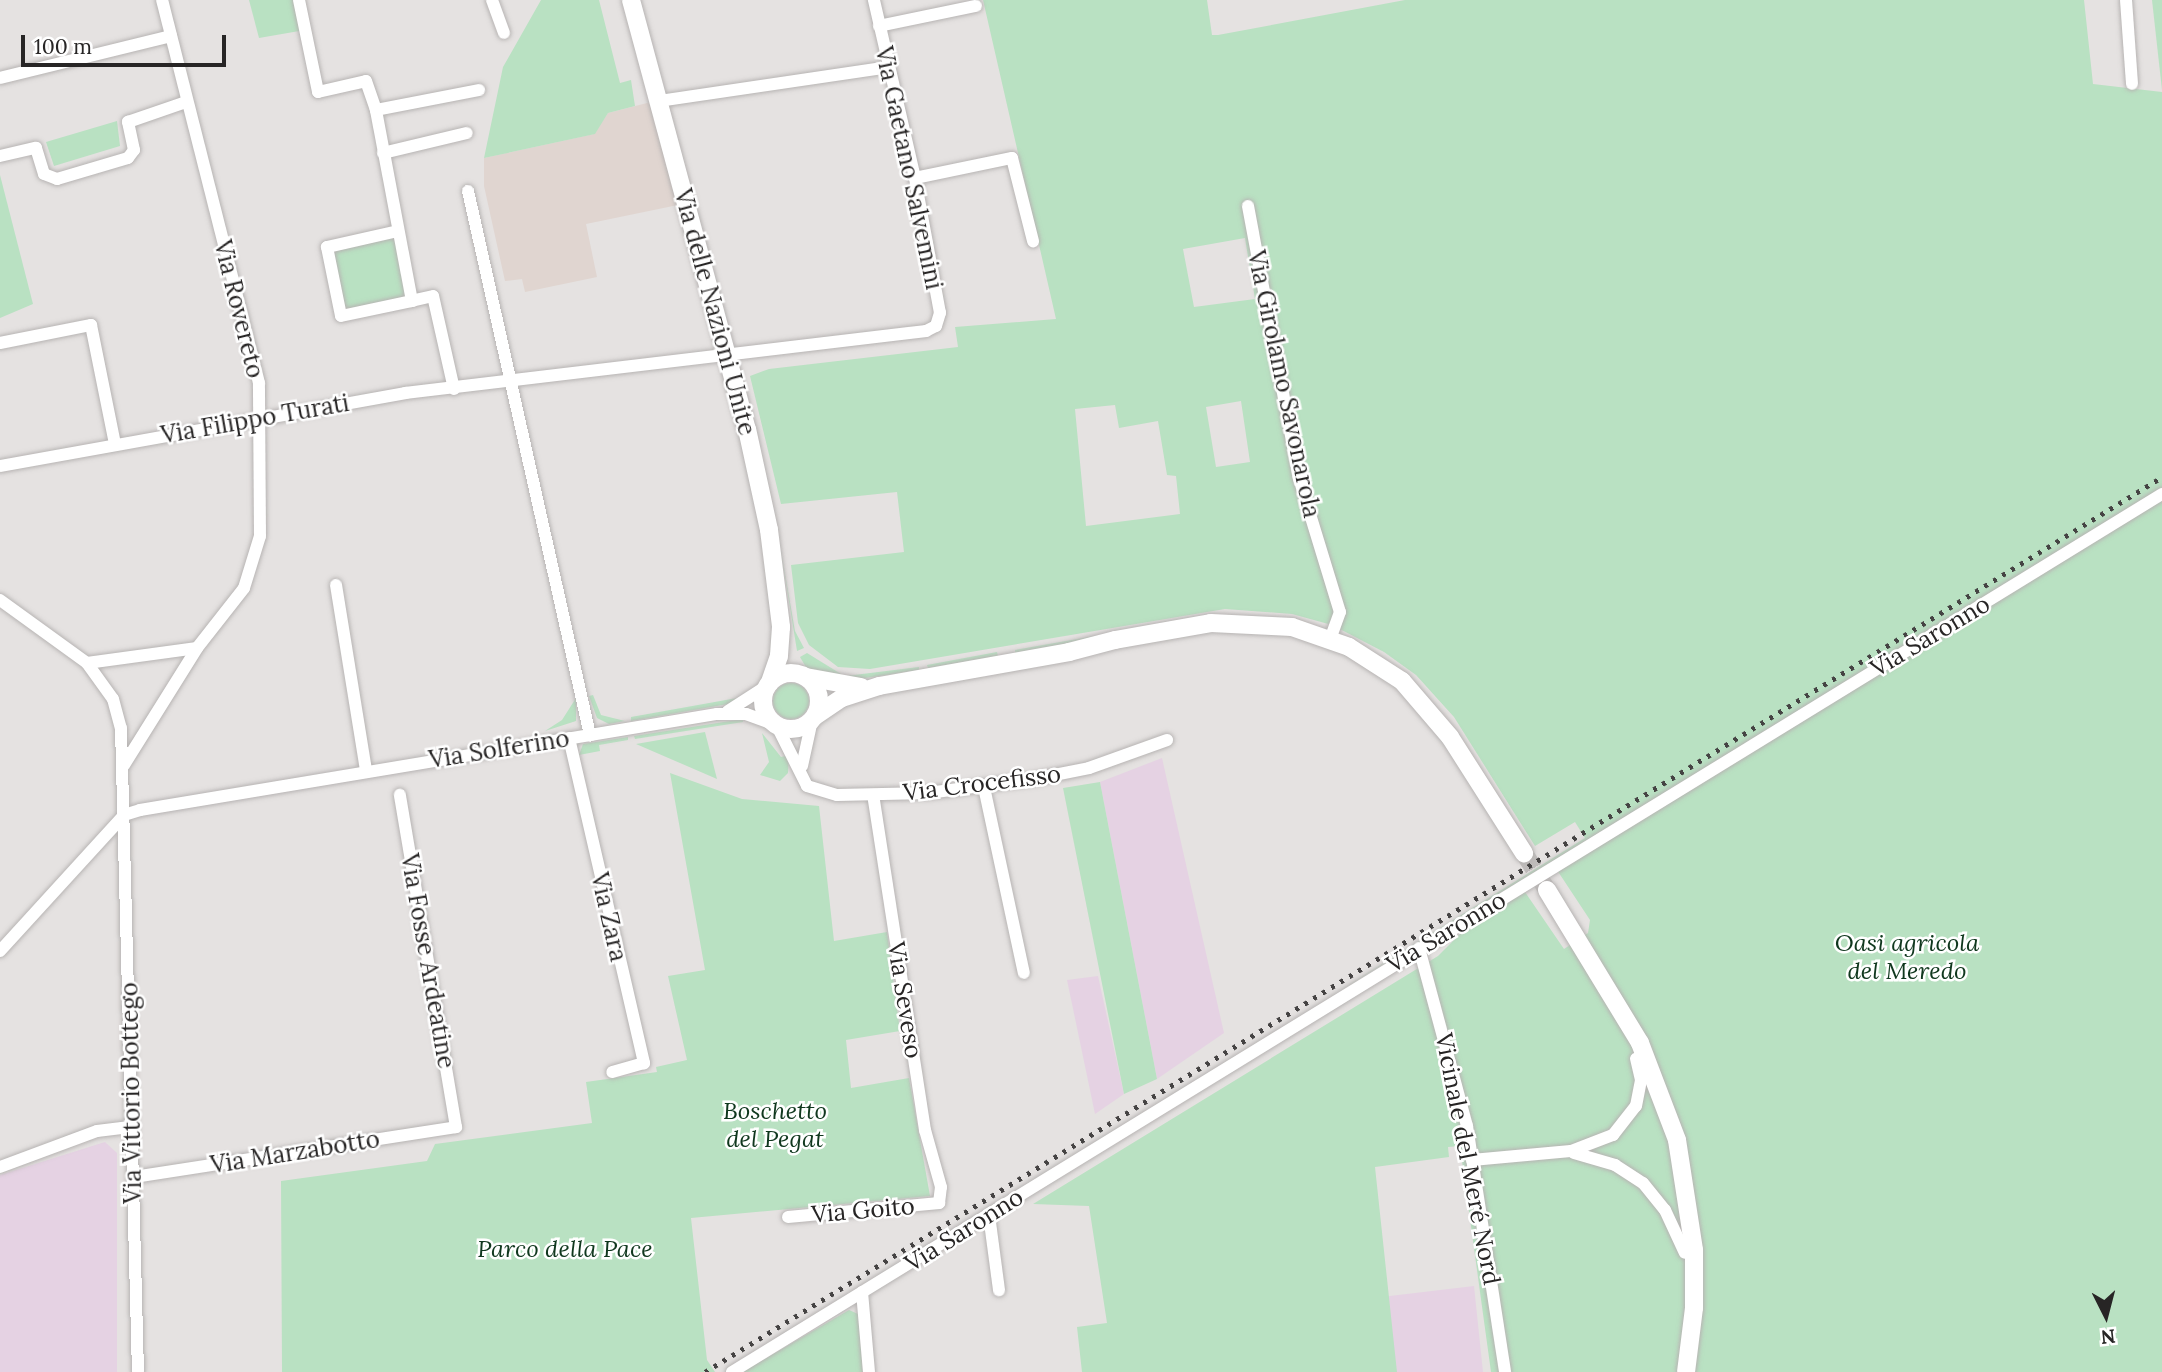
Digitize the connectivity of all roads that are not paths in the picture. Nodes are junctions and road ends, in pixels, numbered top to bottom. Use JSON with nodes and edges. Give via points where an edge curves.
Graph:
{"nodes":[{"id":1,"x":162,"y":0,"type":"edge"},
{"id":2,"x":299,"y":0,"type":"edge"},
{"id":3,"x":492,"y":0,"type":"edge"},
{"id":4,"x":631,"y":0,"type":"edge"},
{"id":5,"x":873,"y":0,"type":"edge"},
{"id":6,"x":2126,"y":0,"type":"edge"},
{"id":7,"x":976,"y":6,"type":"dead end"},
{"id":8,"x":879,"y":26,"type":"junction"},
{"id":9,"x":504,"y":33,"type":"dead end"},
{"id":10,"x":171,"y":36,"type":"junction"},
{"id":11,"x":888,"y":67,"type":"junction"},
{"id":12,"x":0,"y":78,"type":"edge"},
{"id":13,"x":2132,"y":84,"type":"dead end"},
{"id":14,"x":479,"y":90,"type":"dead end"},
{"id":15,"x":659,"y":101,"type":"junction"},
{"id":16,"x":186,"y":102,"type":"junction"},
{"id":17,"x":376,"y":110,"type":"junction"},
{"id":18,"x":467,"y":133,"type":"dead end"},
{"id":19,"x":383,"y":153,"type":"junction"},
{"id":20,"x":0,"y":156,"type":"edge"},
{"id":21,"x":915,"y":178,"type":"junction"},
{"id":22,"x":468,"y":191,"type":"dead end"},
{"id":23,"x":1248,"y":206,"type":"dead end"},
{"id":24,"x":398,"y":231,"type":"junction"},
{"id":25,"x":1033,"y":241,"type":"dead end"},
{"id":26,"x":412,"y":301,"type":"junction"},
{"id":27,"x":926,"y":331,"type":"joint"},
{"id":28,"x":0,"y":343,"type":"edge"},
{"id":29,"x":726,"y":358,"type":"junction"},
{"id":30,"x":511,"y":383,"type":"junction"},
{"id":31,"x":454,"y":389,"type":"junction"},
{"id":32,"x":260,"y":417,"type":"junction"},
{"id":33,"x":114,"y":444,"type":"junction"},
{"id":34,"x":0,"y":466,"type":"edge"},
{"id":35,"x":2162,"y":494,"type":"edge"},
{"id":36,"x":336,"y":585,"type":"dead end"},
{"id":37,"x":0,"y":600,"type":"edge"},
{"id":38,"x":781,"y":627,"type":"junction"},
{"id":39,"x":1330,"y":639,"type":"junction"},
{"id":40,"x":197,"y":648,"type":"junction"},
{"id":41,"x":1069,"y":652,"type":"junction"},
{"id":42,"x":87,"y":663,"type":"junction"},
{"id":43,"x":804,"y":676,"type":"junction"},
{"id":44,"x":768,"y":684,"type":"junction"},
{"id":45,"x":879,"y":686,"type":"junction"},
{"id":46,"x":717,"y":714,"type":"junction"},
{"id":47,"x":813,"y":718,"type":"junction"},
{"id":48,"x":776,"y":725,"type":"junction"},
{"id":49,"x":590,"y":735,"type":"junction"},
{"id":50,"x":569,"y":738,"type":"junction"},
{"id":51,"x":1167,"y":740,"type":"dead end"},
{"id":52,"x":124,"y":765,"type":"junction"},
{"id":53,"x":366,"y":771,"type":"junction"},
{"id":54,"x":801,"y":774,"type":"junction"},
{"id":55,"x":984,"y":787,"type":"junction"},
{"id":56,"x":400,"y":795,"type":"dead end"},
{"id":57,"x":873,"y":796,"type":"junction"},
{"id":58,"x":124,"y":815,"type":"junction"},
{"id":59,"x":1419,"y":948,"type":"junction"},
{"id":60,"x":0,"y":951,"type":"edge"},
{"id":61,"x":1024,"y":973,"type":"dead end"},
{"id":62,"x":1636,"y":1059,"type":"junction"},
{"id":63,"x":612,"y":1072,"type":"dead end"},
{"id":64,"x":132,"y":1127,"type":"junction"},
{"id":65,"x":456,"y":1127,"type":"joint"},
{"id":66,"x":1560,"y":1152,"type":"junction"},
{"id":67,"x":1472,"y":1160,"type":"junction"},
{"id":68,"x":0,"y":1167,"type":"edge"},
{"id":69,"x":134,"y":1177,"type":"junction"},
{"id":70,"x":939,"y":1203,"type":"joint"},
{"id":71,"x":989,"y":1215,"type":"junction"},
{"id":72,"x":788,"y":1216,"type":"dead end"},
{"id":73,"x":1685,"y":1254,"type":"junction"},
{"id":74,"x":999,"y":1290,"type":"dead end"},
{"id":75,"x":862,"y":1292,"type":"junction"},
{"id":76,"x":138,"y":1372,"type":"edge"},
{"id":77,"x":732,"y":1372,"type":"edge"},
{"id":78,"x":869,"y":1372,"type":"edge"},
{"id":79,"x":1505,"y":1372,"type":"edge"},
{"id":80,"x":1676,"y":1372,"type":"edge"},
{"id":81,"x":1686,"y":1372,"type":"edge"}],
"edges":[{"from":1,"to":10,"type":"street","name":"Via Rovereto"},
{"from":2,"to":17,"type":"street","via":[[318,92],[366,81]]},
{"from":3,"to":9,"type":"street"},
{"from":4,"to":15,"type":"street","name":"Via delle Nazioni Unite"},
{"from":5,"to":8,"type":"street","name":"Via Gaetano Salvemini"},
{"from":6,"to":13,"type":"street"},
{"from":7,"to":8,"type":"street"},
{"from":8,"to":11,"type":"street","name":"Via Gaetano Salvemini"},
{"from":10,"to":12,"type":"street"},
{"from":10,"to":16,"type":"street","name":"Via Rovereto"},
{"from":11,"to":15,"type":"street"},
{"from":11,"to":21,"type":"street","name":"Via Gaetano Salvemini"},
{"from":14,"to":17,"type":"street"},
{"from":15,"to":29,"type":"street","name":"Via delle Nazioni Unite"},
{"from":16,"to":20,"type":"street","via":[[128,122],[134,150],[128,158],[57,179],[44,174],[36,148]]},
{"from":16,"to":32,"type":"street","name":"Via Rovereto","via":[[259,383]]},
{"from":17,"to":19,"type":"street"},
{"from":18,"to":19,"type":"street"},
{"from":19,"to":24,"type":"street"},
{"from":21,"to":25,"type":"street","via":[[1012,158]]},
{"from":21,"to":27,"type":"street","name":"Via Gaetano Salvemini","via":[[940,313],[936,326]]},
{"from":22,"to":30,"type":"street","name":"Via Solferino"},
{"from":23,"to":39,"type":"street","name":"Via Girolamo Savonarola","via":[[1299,478],[1340,612]]},
{"from":24,"to":26,"type":"street"},
{"from":24,"to":26,"type":"street","via":[[327,247],[341,316]]},
{"from":26,"to":31,"type":"street","via":[[433,296]]},
{"from":27,"to":29,"type":"street","name":"Via Filippo Turati"},
{"from":28,"to":33,"type":"street","via":[[91,325]]},
{"from":29,"to":30,"type":"street","name":"Via Filippo Turati"},
{"from":29,"to":38,"type":"street","name":"Via delle Nazioni Unite","via":[[769,530]]},
{"from":30,"to":31,"type":"street","name":"Via Filippo Turati"},
{"from":30,"to":49,"type":"street","name":"Via Solferino"},
{"from":31,"to":32,"type":"street","name":"Via Filippo Turati"},
{"from":32,"to":33,"type":"street","name":"Via Filippo Turati"},
{"from":32,"to":40,"type":"street","name":"Via Rovereto","via":[[260,536],[254,567],[244,588]]},
{"from":33,"to":34,"type":"street","name":"Via Filippo Turati"},
{"from":35,"to":59,"type":"street","name":"Via Saronno"},
{"from":36,"to":53,"type":"street"},
{"from":37,"to":42,"type":"street"},
{"from":38,"to":43,"type":"street"},
{"from":38,"to":44,"type":"street","via":[[779,656]]},
{"from":39,"to":41,"type":"street","via":[[1292,627],[1240,621],[1177,628]]},
{"from":39,"to":41,"type":"street","via":[[1372,659],[1428,707],[1520,856],[1428,722],[1394,688],[1350,658],[1284,636],[1237,632]]},
{"from":40,"to":42,"type":"street"},
{"from":40,"to":52,"type":"street","name":"Via Rovereto"},
{"from":41,"to":45,"type":"street"},
{"from":42,"to":52,"type":"street","via":[[113,699]]},
{"from":43,"to":44,"type":"street","via":[[787,673]]},
{"from":43,"to":45,"type":"street","via":[[841,686]]},
{"from":43,"to":47,"type":"street","via":[[819,697]]},
{"from":44,"to":46,"type":"street","via":[[744,704]]},
{"from":44,"to":48,"type":"street","via":[[763,705]]},
{"from":45,"to":47,"type":"street","via":[[842,698]]},
{"from":46,"to":48,"type":"street","via":[[746,713]]},
{"from":46,"to":49,"type":"street"},
{"from":47,"to":48,"type":"street","via":[[798,729]]},
{"from":47,"to":54,"type":"street","via":[[804,743]]},
{"from":48,"to":54,"type":"street","name":"Via Crocefisso"},
{"from":49,"to":50,"type":"street","name":"Via Solferino"},
{"from":50,"to":53,"type":"street","name":"Via Solferino"},
{"from":50,"to":63,"type":"street","name":"Via Zara","via":[[644,1063]]},
{"from":51,"to":55,"type":"street","name":"Via Crocefisso","via":[[1089,768]]},
{"from":52,"to":58,"type":"street"},
{"from":53,"to":58,"type":"street","name":"Via Solferino"},
{"from":54,"to":57,"type":"street","name":"Via Crocefisso","via":[[807,786],[819,793]]},
{"from":55,"to":57,"type":"street","name":"Via Crocefisso"},
{"from":55,"to":61,"type":"street"},
{"from":56,"to":65,"type":"street","name":"Via Fosse Ardeatine"},
{"from":57,"to":70,"type":"street","name":"Via Seveso","via":[[925,1130],[942,1187]]},
{"from":58,"to":60,"type":"street"},
{"from":58,"to":64,"type":"street","name":"Via Vittorio Bottego"},
{"from":59,"to":67,"type":"street","name":"Vicinale del Meré Nord","via":[[1449,1048]]},
{"from":59,"to":71,"type":"street","name":"Via Saronno"},
{"from":62,"to":66,"type":"street","via":[[1640,1089],[1627,1123],[1593,1145]]},
{"from":62,"to":73,"type":"street","via":[[1672,1160]]},
{"from":62,"to":81,"type":"street","via":[[1543,893],[1640,1043],[1677,1140],[1695,1250]]},
{"from":64,"to":68,"type":"street","via":[[97,1131]]},
{"from":64,"to":69,"type":"street","name":"Via Vittorio Bottego"},
{"from":65,"to":69,"type":"street","name":"Via Marzabotto"},
{"from":66,"to":67,"type":"street"},
{"from":66,"to":73,"type":"street","via":[[1599,1158],[1637,1178],[1665,1210]]},
{"from":67,"to":79,"type":"street","name":"Vicinale del Meré Nord"},
{"from":69,"to":76,"type":"street","name":"Via Vittorio Bottego"},
{"from":70,"to":72,"type":"street","name":"Via Goito"},
{"from":71,"to":74,"type":"street"},
{"from":71,"to":75,"type":"street","name":"Via Saronno"},
{"from":73,"to":80,"type":"street"},
{"from":75,"to":77,"type":"street","name":"Via Saronno"},
{"from":75,"to":78,"type":"street"}]}
